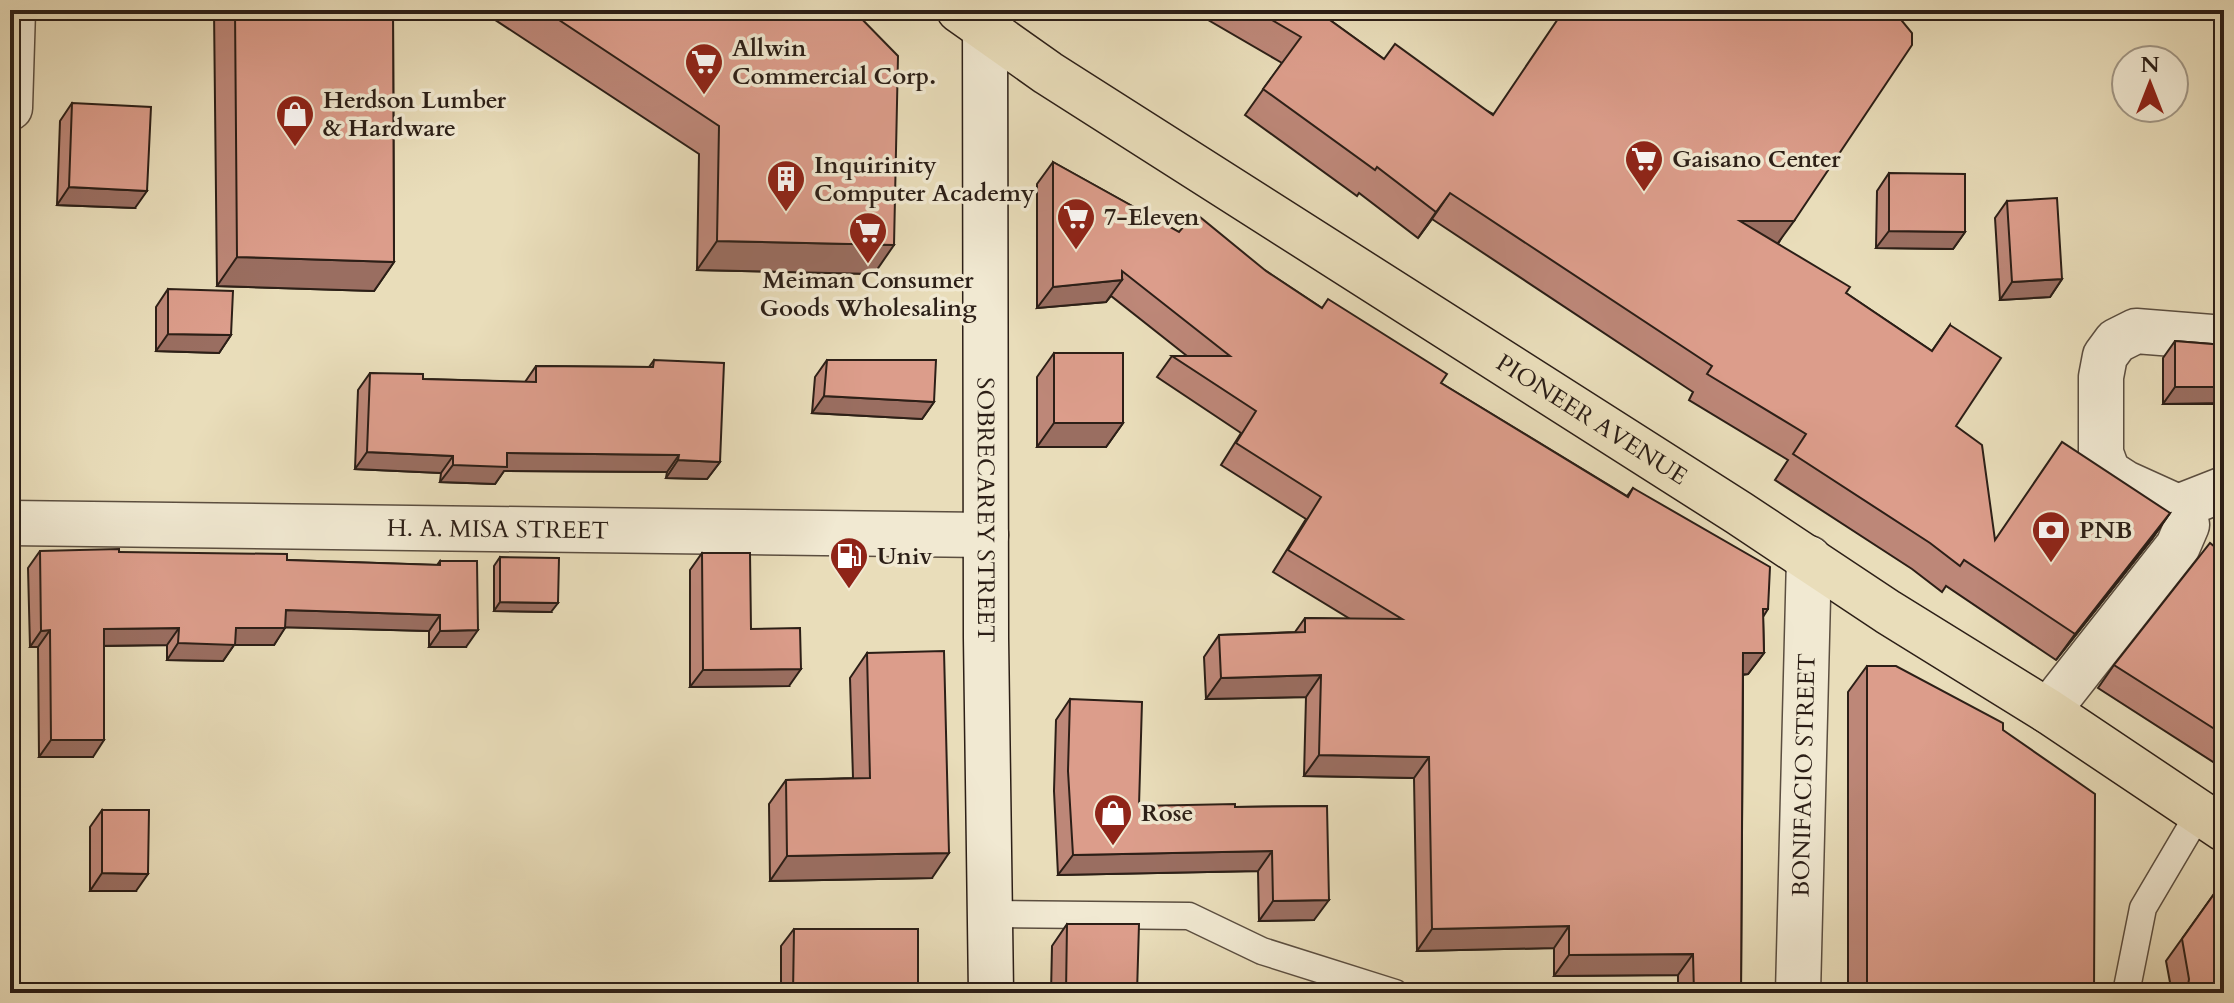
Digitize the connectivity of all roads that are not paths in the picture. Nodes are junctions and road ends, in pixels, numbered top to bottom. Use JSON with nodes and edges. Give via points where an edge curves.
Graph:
{"nodes":[{"id":1,"x":13,"y":10,"type":"edge"},
{"id":2,"x":976,"y":16,"type":"edge"},
{"id":3,"x":10,"y":108,"type":"edge"},
{"id":4,"x":2224,"y":338,"type":"edge"},
{"id":5,"x":2224,"y":489,"type":"edge"},
{"id":6,"x":2178,"y":507,"type":"junction"},
{"id":7,"x":10,"y":523,"type":"edge"},
{"id":8,"x":986,"y":535,"type":"junction"},
{"id":9,"x":1809,"y":558,"type":"junction"},
{"id":10,"x":2048,"y":711,"type":"junction"},
{"id":11,"x":2212,"y":821,"type":"edge"},
{"id":12,"x":992,"y":914,"type":"junction"},
{"id":13,"x":991,"y":993,"type":"edge"},
{"id":14,"x":1395,"y":993,"type":"edge"},
{"id":15,"x":1798,"y":993,"type":"edge"},
{"id":16,"x":2126,"y":993,"type":"edge"}],
"edges":[{"from":1,"to":3,"type":"street"},
{"from":2,"to":8,"type":"street","name":"SOBRECAREY STREET"},
{"from":2,"to":9,"type":"highway","name":"PIONEER AVENUE","via":[[1048,73]]},
{"from":4,"to":6,"type":"street","via":[[2136,331],[2116,341],[2105,356],[2101,453],[2108,472]]},
{"from":5,"to":6,"type":"street"},
{"from":6,"to":10,"type":"street","via":[[2187,520],[2178,546]]},
{"from":7,"to":8,"type":"street","name":"H. A. MISA STREET"},
{"from":8,"to":12,"type":"street","name":"SOBRECAREY STREET"},
{"from":9,"to":10,"type":"highway","name":"PIONEER AVENUE"},
{"from":9,"to":15,"type":"street","name":"BONIFACIO STREET"},
{"from":10,"to":11,"type":"highway","name":"PIONEER AVENUE"},
{"from":11,"to":16,"type":"lane","via":[[2143,908]]},
{"from":12,"to":13,"type":"street","name":"SOBRECAREY STREET"},
{"from":12,"to":14,"type":"lane","via":[[1189,916],[1262,951]]}]}
